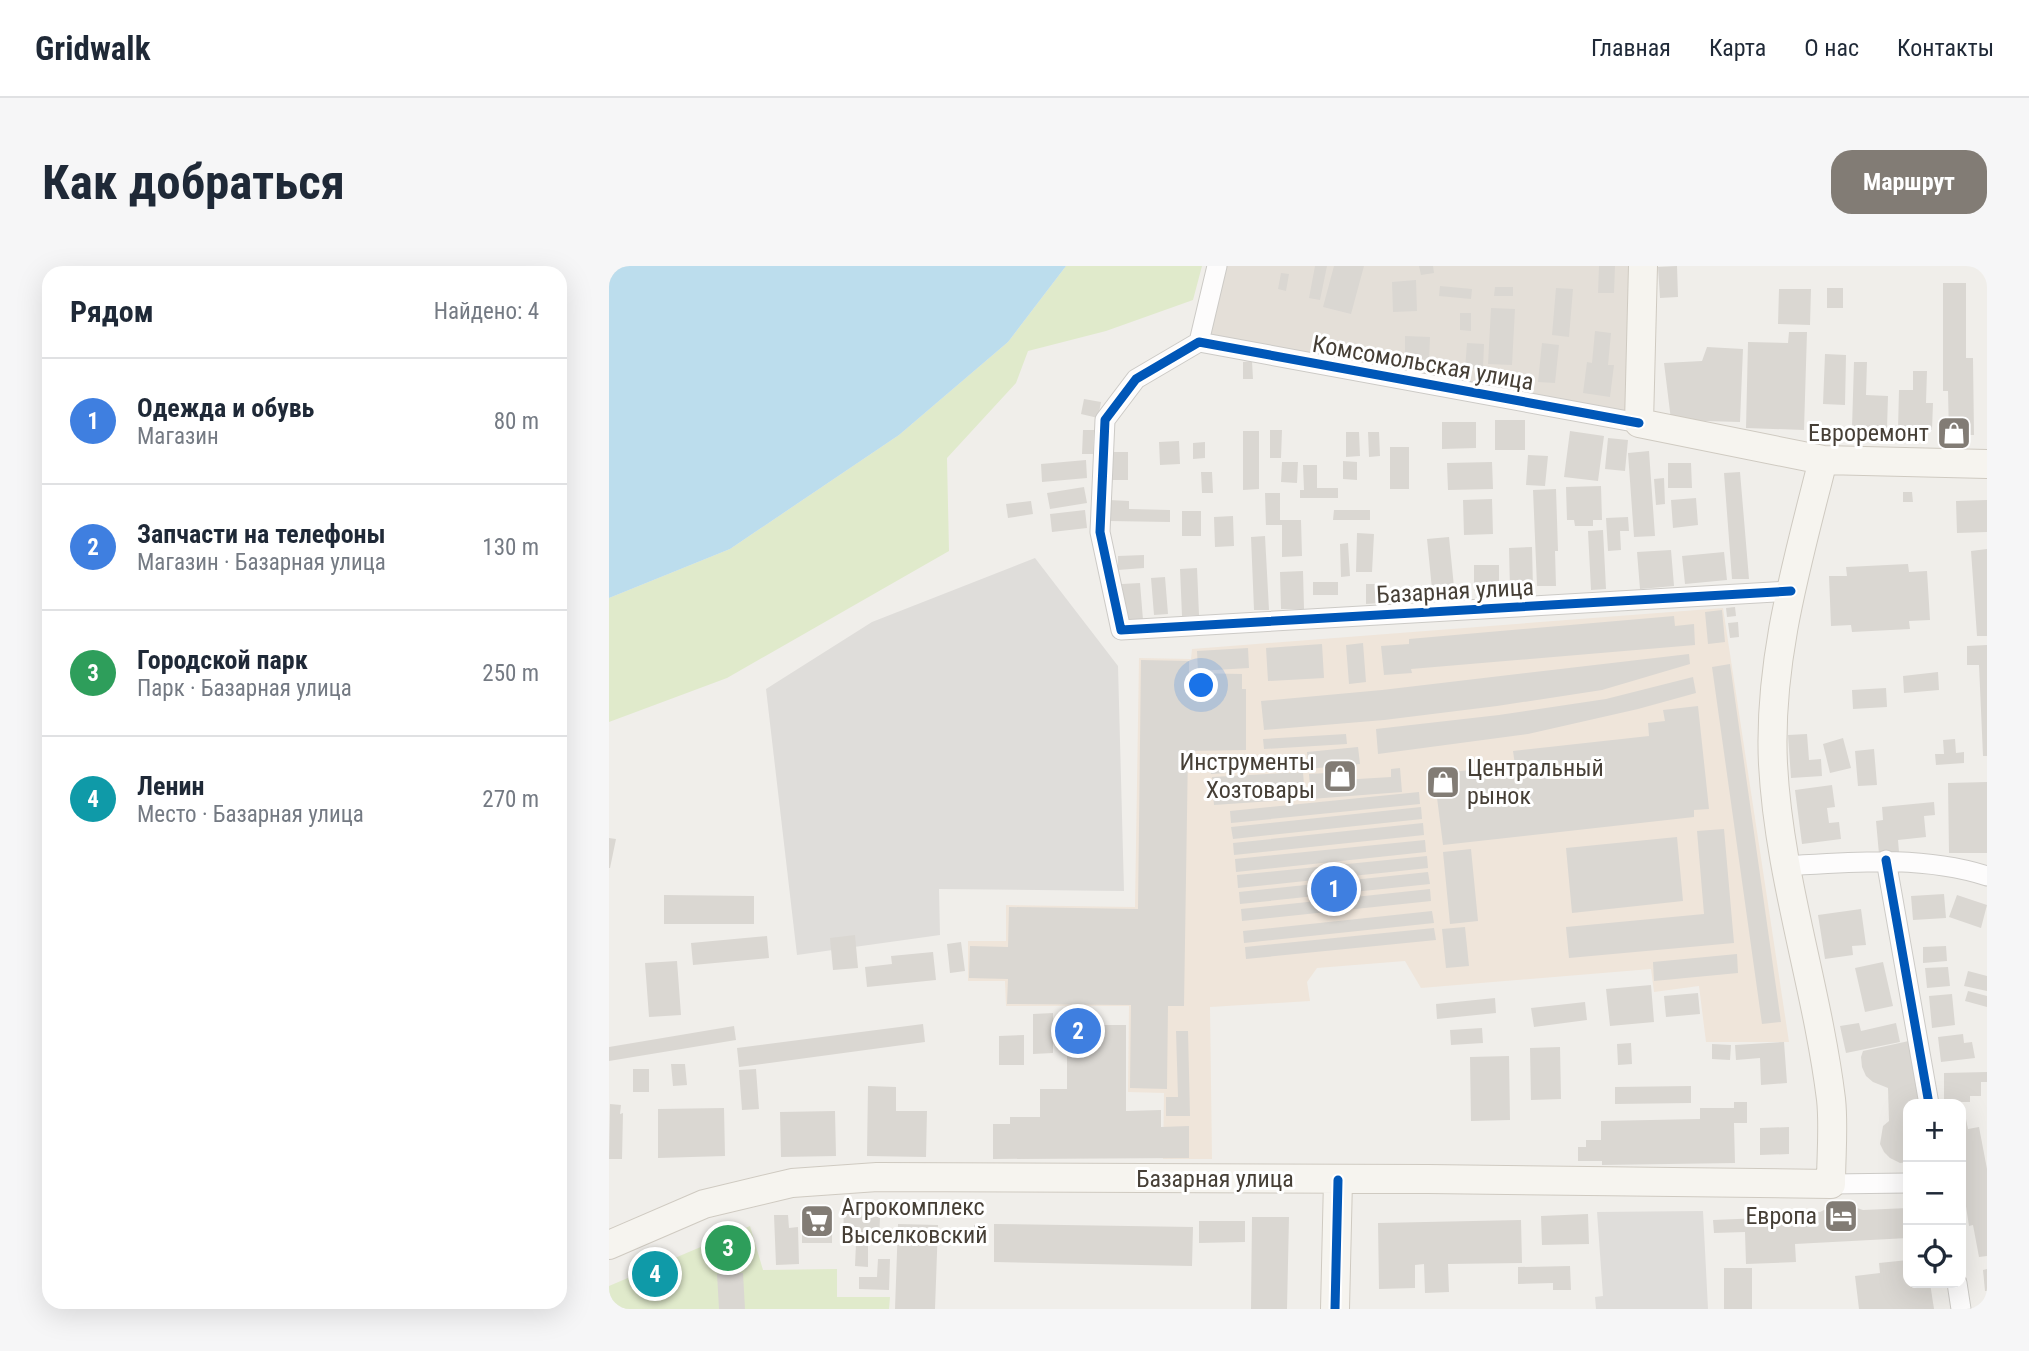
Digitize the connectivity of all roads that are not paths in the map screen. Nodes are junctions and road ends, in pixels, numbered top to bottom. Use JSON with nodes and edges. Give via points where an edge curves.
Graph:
{"nodes":[{"id":1,"x":1217,"y":266,"type":"edge"},
{"id":2,"x":1643,"y":266,"type":"edge"},
{"id":3,"x":1199,"y":341,"type":"junction"},
{"id":4,"x":1639,"y":423,"type":"junction"},
{"id":5,"x":1823,"y":460,"type":"junction"},
{"id":6,"x":1987,"y":464,"type":"edge"},
{"id":7,"x":1791,"y":591,"type":"junction"},
{"id":8,"x":1887,"y":860,"type":"junction"},
{"id":9,"x":1784,"y":866,"type":"junction"},
{"id":10,"x":1987,"y":876,"type":"edge"},
{"id":11,"x":1928,"y":1099,"type":"edge"},
{"id":12,"x":1338,"y":1180,"type":"junction"},
{"id":13,"x":1903,"y":1183,"type":"edge"},
{"id":14,"x":1831,"y":1184,"type":"junction"},
{"id":15,"x":609,"y":1245,"type":"edge"},
{"id":16,"x":1958,"y":1288,"type":"edge"},
{"id":17,"x":1335,"y":1309,"type":"edge"},
{"id":18,"x":1961,"y":1309,"type":"edge"}],
"edges":[{"from":1,"to":3,"type":"street"},
{"from":2,"to":4,"type":"main road"},
{"from":3,"to":4,"type":"street","name":"Комсомольская улица"},
{"from":3,"to":7,"type":"street","name":"Базарная улица","via":[[1136,379],[1105,420],[1100,532],[1121,630]]},
{"from":4,"to":5,"type":"main road","name":"Комсомольская улица"},
{"from":5,"to":6,"type":"main road","name":"Комсомольская улица"},
{"from":5,"to":7,"type":"main road"},
{"from":7,"to":9,"type":"main road","via":[[1773,698],[1773,762]]},
{"from":8,"to":9,"type":"street"},
{"from":8,"to":10,"type":"street"},
{"from":8,"to":11,"type":"street"},
{"from":9,"to":14,"type":"main road","via":[[1830,1091]]},
{"from":12,"to":14,"type":"main road","name":"Базарная улица"},
{"from":12,"to":15,"type":"main road","name":"Базарная улица","via":[[905,1177],[792,1182],[704,1204]]},
{"from":12,"to":17,"type":"main road"},
{"from":13,"to":14,"type":"street","name":"Базарная улица"},
{"from":16,"to":18,"type":"street"}]}
